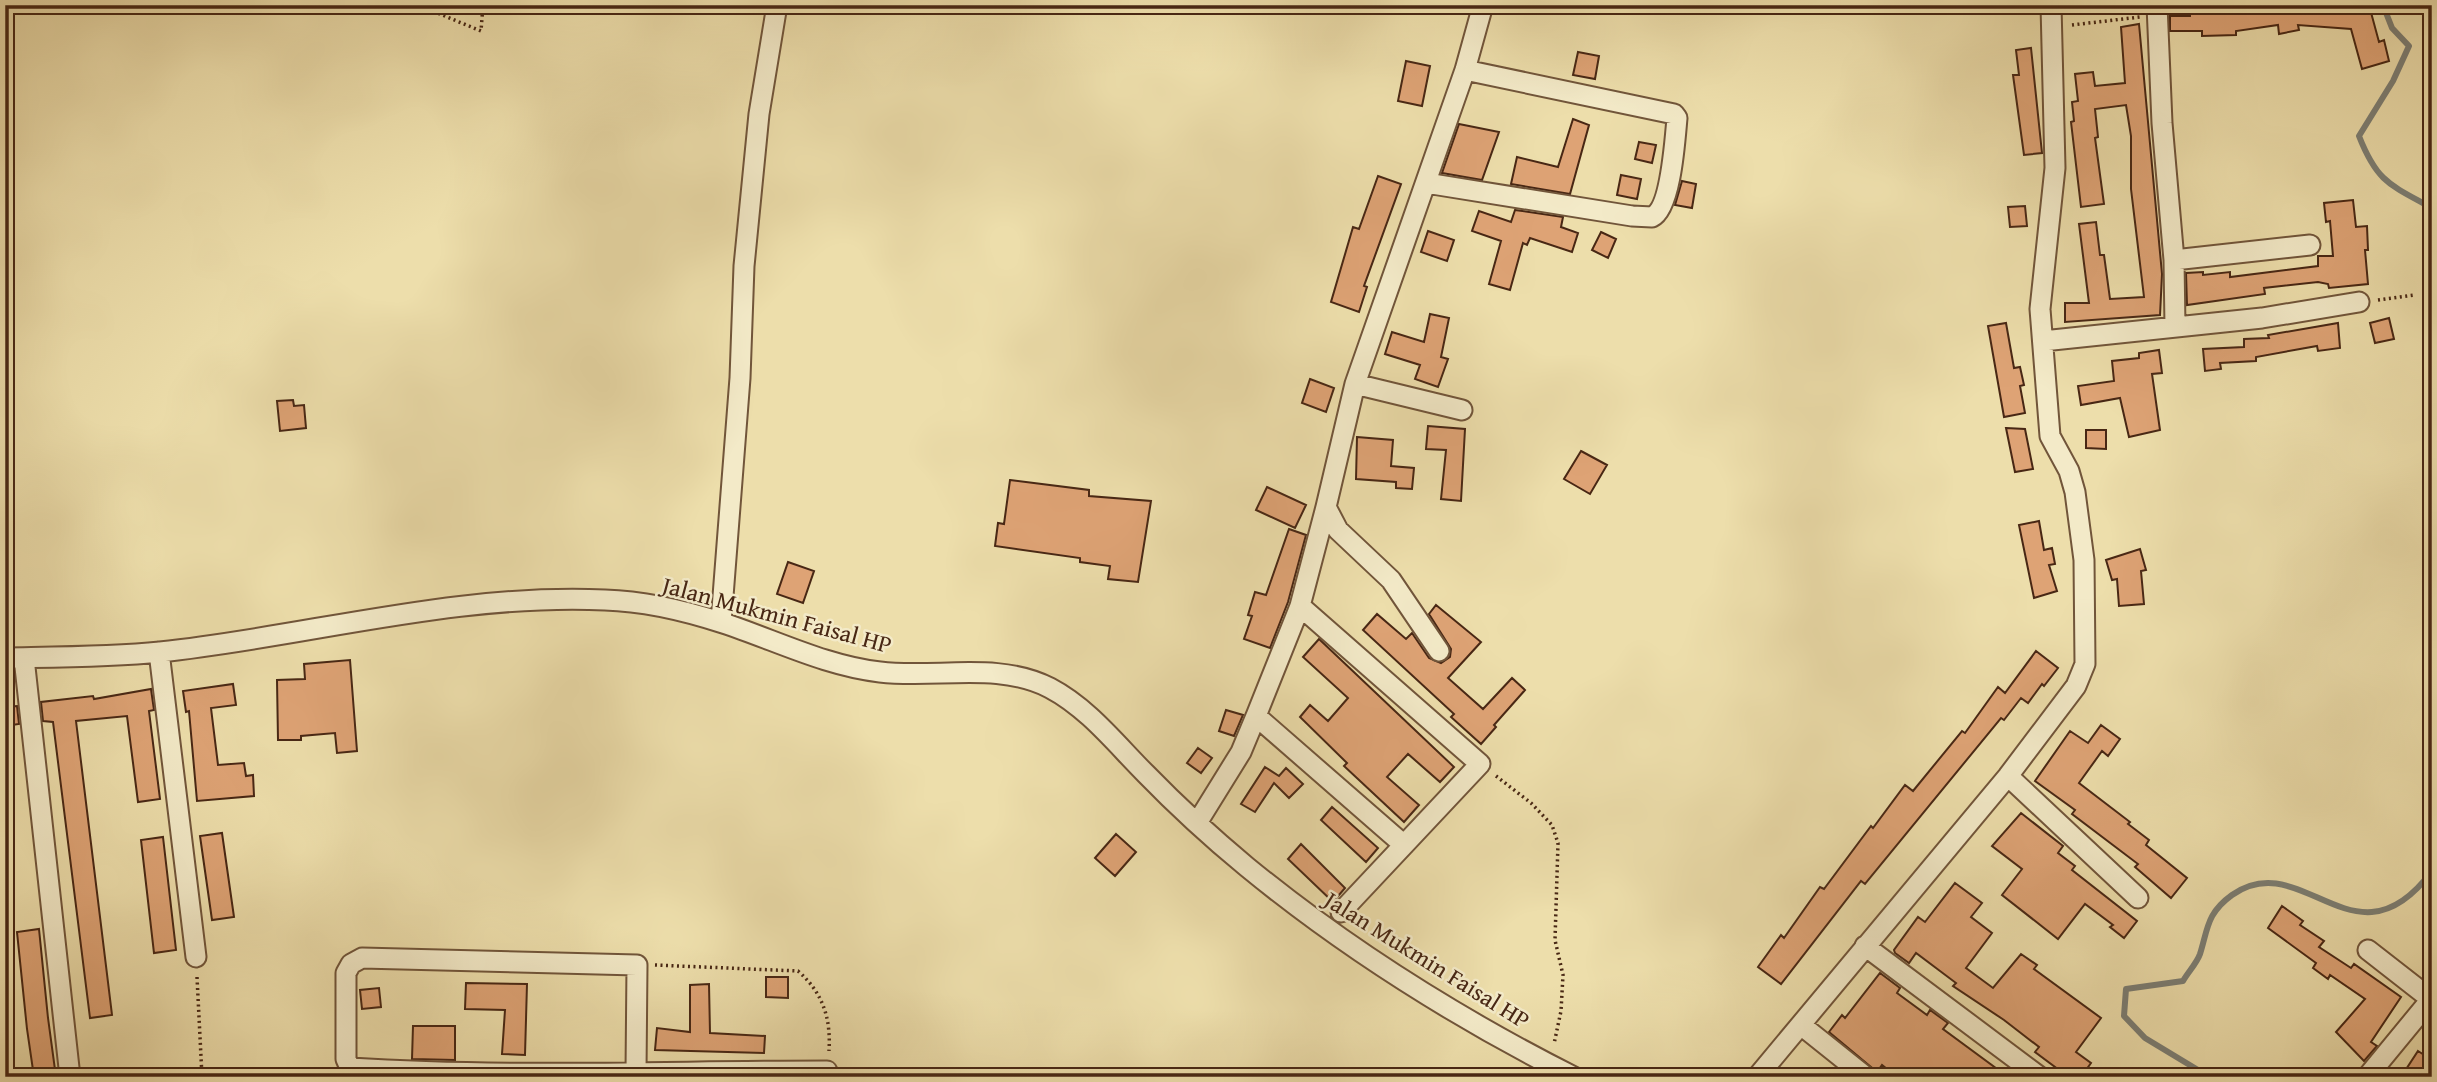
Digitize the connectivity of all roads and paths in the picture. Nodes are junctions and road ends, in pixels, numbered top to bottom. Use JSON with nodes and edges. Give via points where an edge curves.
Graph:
{"nodes":[{"id":1,"x":483,"y":5,"type":"edge"},
{"id":2,"x":777,"y":5,"type":"edge"},
{"id":3,"x":1483,"y":5,"type":"edge"},
{"id":4,"x":2051,"y":5,"type":"edge"},
{"id":5,"x":420,"y":6,"type":"edge"},
{"id":6,"x":2157,"y":9,"type":"edge"},
{"id":7,"x":2052,"y":27,"type":"junction"},
{"id":8,"x":1465,"y":70,"type":"junction"},
{"id":9,"x":1426,"y":183,"type":"junction"},
{"id":10,"x":2310,"y":245,"type":"dead end"},
{"id":11,"x":2174,"y":260,"type":"junction"},
{"id":12,"x":2414,"y":295,"type":"dead end"},
{"id":13,"x":2358,"y":302,"type":"joint"},
{"id":14,"x":2175,"y":327,"type":"junction"},
{"id":15,"x":2043,"y":341,"type":"junction"},
{"id":16,"x":1355,"y":384,"type":"junction"},
{"id":17,"x":1462,"y":410,"type":"dead end"},
{"id":18,"x":1326,"y":507,"type":"junction"},
{"id":19,"x":1300,"y":606,"type":"junction"},
{"id":20,"x":721,"y":622,"type":"junction"},
{"id":21,"x":1438,"y":651,"type":"dead end"},
{"id":22,"x":159,"y":652,"type":"junction"},
{"id":23,"x":15,"y":658,"type":"edge"},
{"id":24,"x":1256,"y":716,"type":"junction"},
{"id":25,"x":1480,"y":764,"type":"junction"},
{"id":26,"x":2008,"y":776,"type":"junction"},
{"id":27,"x":1197,"y":823,"type":"junction"},
{"id":28,"x":1404,"y":845,"type":"junction"},
{"id":29,"x":2138,"y":898,"type":"dead end"},
{"id":30,"x":1341,"y":912,"type":"dead end"},
{"id":31,"x":1864,"y":946,"type":"junction"},
{"id":32,"x":2368,"y":950,"type":"dead end"},
{"id":33,"x":196,"y":957,"type":"joint"},
{"id":34,"x":637,"y":965,"type":"junction"},
{"id":35,"x":2431,"y":999,"type":"edge"},
{"id":36,"x":1801,"y":1025,"type":"junction"},
{"id":37,"x":1549,"y":1065,"type":"junction"},
{"id":38,"x":828,"y":1074,"type":"edge"},
{"id":39,"x":636,"y":1075,"type":"edge"},
{"id":40,"x":70,"y":1077,"type":"edge"},
{"id":41,"x":202,"y":1077,"type":"edge"},
{"id":42,"x":1573,"y":1077,"type":"edge"},
{"id":43,"x":1756,"y":1077,"type":"edge"},
{"id":44,"x":1866,"y":1077,"type":"edge"},
{"id":45,"x":2040,"y":1077,"type":"edge"},
{"id":46,"x":2367,"y":1077,"type":"edge"}],
"edges":[{"from":1,"to":5,"type":"path","via":[[481,31]]},
{"from":2,"to":20,"type":"street","via":[[759,114],[746,252]]},
{"from":3,"to":8,"type":"street"},
{"from":4,"to":7,"type":"street"},
{"from":6,"to":7,"type":"path"},
{"from":6,"to":11,"type":"street"},
{"from":7,"to":15,"type":"street","via":[[2055,167],[2040,309]]},
{"from":8,"to":9,"type":"street"},
{"from":8,"to":9,"type":"street","via":[[1674,114],[1671,169],[1660,210],[1652,217],[1632,216]]},
{"from":9,"to":16,"type":"street"},
{"from":10,"to":11,"type":"street"},
{"from":11,"to":14,"type":"street"},
{"from":12,"to":13,"type":"path"},
{"from":13,"to":14,"type":"street"},
{"from":14,"to":15,"type":"street"},
{"from":15,"to":26,"type":"street","via":[[2050,436],[2069,471],[2084,560],[2085,664],[2076,685]]},
{"from":16,"to":17,"type":"street"},
{"from":16,"to":18,"type":"street"},
{"from":18,"to":19,"type":"street"},
{"from":18,"to":21,"type":"street","via":[[1338,530],[1391,580]]},
{"from":19,"to":24,"type":"street"},
{"from":19,"to":25,"type":"street"},
{"from":20,"to":22,"type":"street","name":"Jalan Mukmin Faisal HP","via":[[610,600],[477,603]]},
{"from":20,"to":27,"type":"street","name":"Jalan Mukmin Faisal HP","via":[[812,655],[877,672],[977,672],[1048,687],[1101,726]]},
{"from":22,"to":23,"type":"street","name":"Jalan Mukmin Faisal HP"},
{"from":22,"to":33,"type":"street"},
{"from":23,"to":40,"type":"street"},
{"from":24,"to":27,"type":"street","via":[[1241,752]]},
{"from":24,"to":28,"type":"street"},
{"from":25,"to":28,"type":"street"},
{"from":25,"to":37,"type":"path","via":[[1531,803],[1552,825],[1558,843],[1555,940],[1563,975],[1561,1011]]},
{"from":26,"to":29,"type":"street"},
{"from":26,"to":31,"type":"street"},
{"from":27,"to":37,"type":"street","name":"Jalan Mukmin Faisal HP","via":[[1342,940]]},
{"from":28,"to":30,"type":"street"},
{"from":31,"to":36,"type":"street"},
{"from":31,"to":45,"type":"street"},
{"from":32,"to":35,"type":"street"},
{"from":33,"to":41,"type":"path"},
{"from":34,"to":38,"type":"path","via":[[798,971],[814,985],[824,1004],[830,1031]]},
{"from":34,"to":39,"type":"street"},
{"from":34,"to":39,"type":"street","via":[[362,958],[346,973],[346,1059],[350,1068]]},
{"from":35,"to":46,"type":"street"},
{"from":36,"to":43,"type":"street"},
{"from":36,"to":44,"type":"street"},
{"from":37,"to":42,"type":"street","name":"Jalan Mukmin Faisal HP"},
{"from":38,"to":39,"type":"street"}]}
